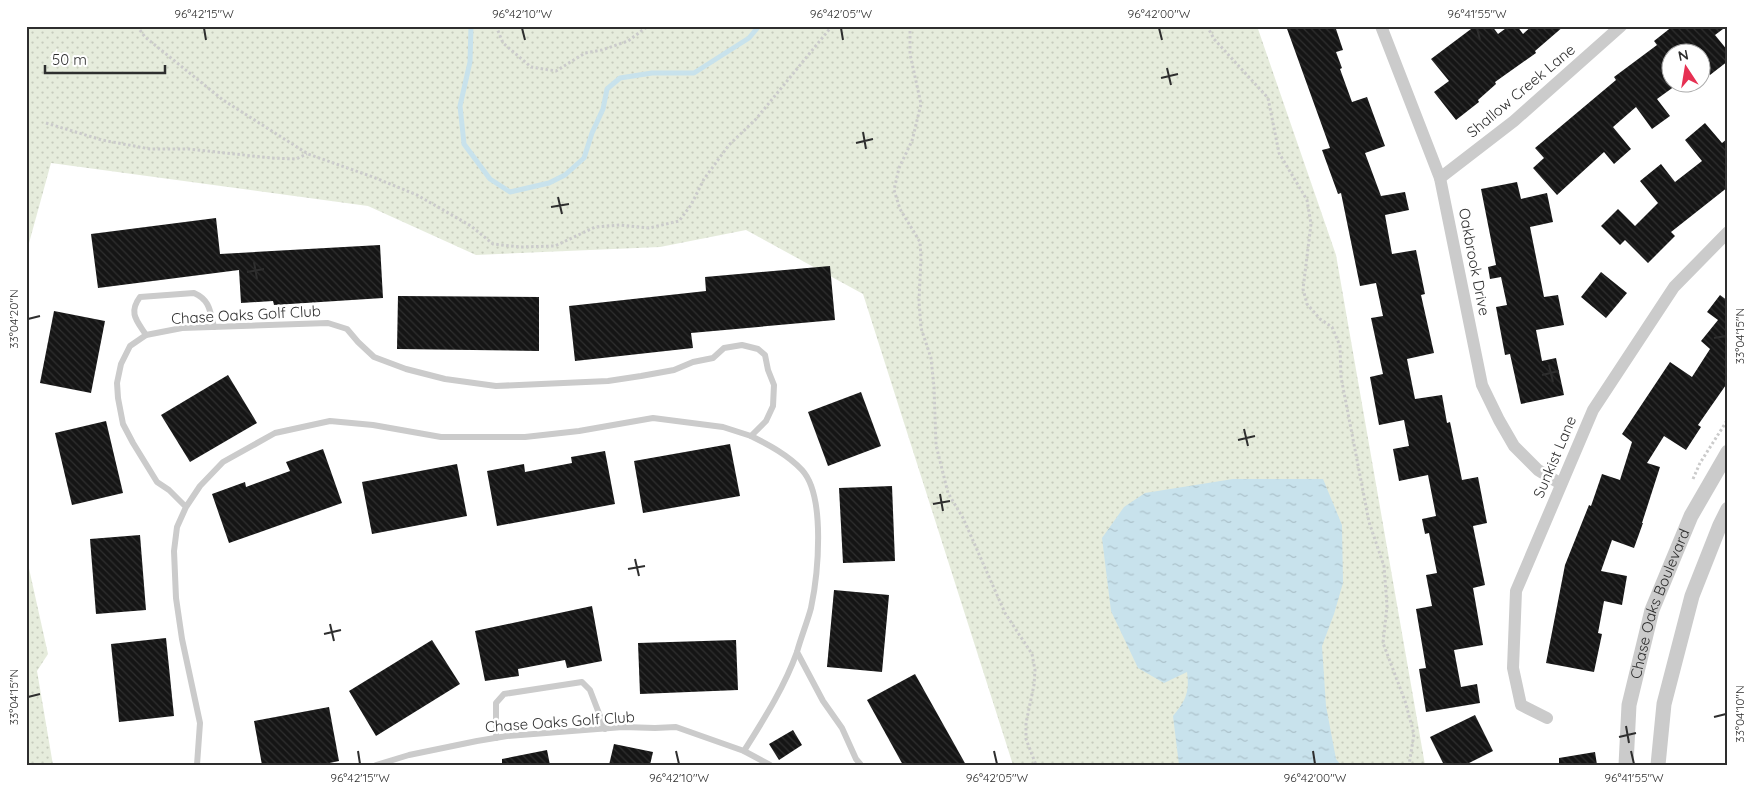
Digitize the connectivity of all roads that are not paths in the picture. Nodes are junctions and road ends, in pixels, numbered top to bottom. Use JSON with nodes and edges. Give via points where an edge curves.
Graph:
{"nodes":[{"id":1,"x":1381,"y":26,"type":"edge"},
{"id":2,"x":1621,"y":26,"type":"edge"},
{"id":3,"x":1440,"y":178,"type":"junction"},
{"id":4,"x":1728,"y":232,"type":"edge"},
{"id":5,"x":214,"y":327,"type":"junction"},
{"id":6,"x":146,"y":335,"type":"junction"},
{"id":7,"x":751,"y":436,"type":"junction"},
{"id":8,"x":1728,"y":452,"type":"edge"},
{"id":9,"x":1561,"y":484,"type":"junction"},
{"id":10,"x":186,"y":507,"type":"junction"},
{"id":11,"x":1728,"y":509,"type":"edge"},
{"id":12,"x":797,"y":652,"type":"junction"},
{"id":13,"x":1547,"y":718,"type":"dead end"},
{"id":14,"x":604,"y":729,"type":"junction"},
{"id":15,"x":496,"y":738,"type":"junction"},
{"id":16,"x":744,"y":751,"type":"junction"},
{"id":17,"x":198,"y":765,"type":"edge"},
{"id":18,"x":376,"y":765,"type":"edge"},
{"id":19,"x":770,"y":765,"type":"edge"},
{"id":20,"x":861,"y":765,"type":"edge"},
{"id":21,"x":1626,"y":765,"type":"edge"},
{"id":22,"x":1658,"y":765,"type":"edge"}],
"edges":[{"from":1,"to":3,"type":"street","name":"Oakbrook Drive"},
{"from":2,"to":3,"type":"street","name":"Shallow Creek Lane","via":[[1514,121]]},
{"from":3,"to":9,"type":"street","name":"Oakbrook Drive","via":[[1482,385],[1514,446],[1538,470]]},
{"from":4,"to":9,"type":"street","name":"Sunkist Lane","via":[[1674,287],[1593,410]]},
{"from":5,"to":6,"type":"lane","name":"Chase Oaks Golf Club","via":[[182,328]]},
{"from":5,"to":6,"type":"lane","via":[[209,305],[194,293],[140,297],[133,306],[134,314]]},
{"from":5,"to":7,"type":"lane","name":"Chase Oaks Golf Club","via":[[328,323],[347,329],[374,357],[390,363],[445,379],[496,386],[608,381],[641,376],[713,358],[724,348],[742,344],[765,355],[774,384],[773,406],[766,420]]},
{"from":6,"to":10,"type":"lane","name":"Chase Oaks Golf Club","via":[[130,346],[121,364],[117,383],[123,424],[157,482]]},
{"from":7,"to":10,"type":"lane","via":[[723,427],[653,418],[525,437],[441,437],[330,421],[275,433],[224,462],[200,486]]},
{"from":7,"to":12,"type":"lane","via":[[774,448],[803,470],[818,514],[819,545],[811,607]]},
{"from":8,"to":21,"type":"street","name":"Chase Oaks Boulevard","via":[[1692,516],[1652,610],[1629,705]]},
{"from":9,"to":13,"type":"street","name":"Sunkist Lane","via":[[1516,591],[1513,668],[1521,705]]},
{"from":10,"to":17,"type":"lane","via":[[177,527],[174,551],[176,598],[200,724]]},
{"from":11,"to":22,"type":"street","name":"Chase Oaks Boulevard","via":[[1692,596],[1664,704]]},
{"from":12,"to":16,"type":"lane","via":[[775,700]]},
{"from":12,"to":20,"type":"lane"},
{"from":14,"to":15,"type":"lane","name":"Chase Oaks Golf Club"},
{"from":14,"to":15,"type":"lane","via":[[590,690],[582,682],[504,694],[496,703]]},
{"from":14,"to":16,"type":"lane","name":"Chase Oaks Golf Club","via":[[676,727]]},
{"from":15,"to":18,"type":"lane","name":"Chase Oaks Golf Club","via":[[409,755]]},
{"from":16,"to":19,"type":"lane","name":"Chase Oaks Golf Club"}]}
